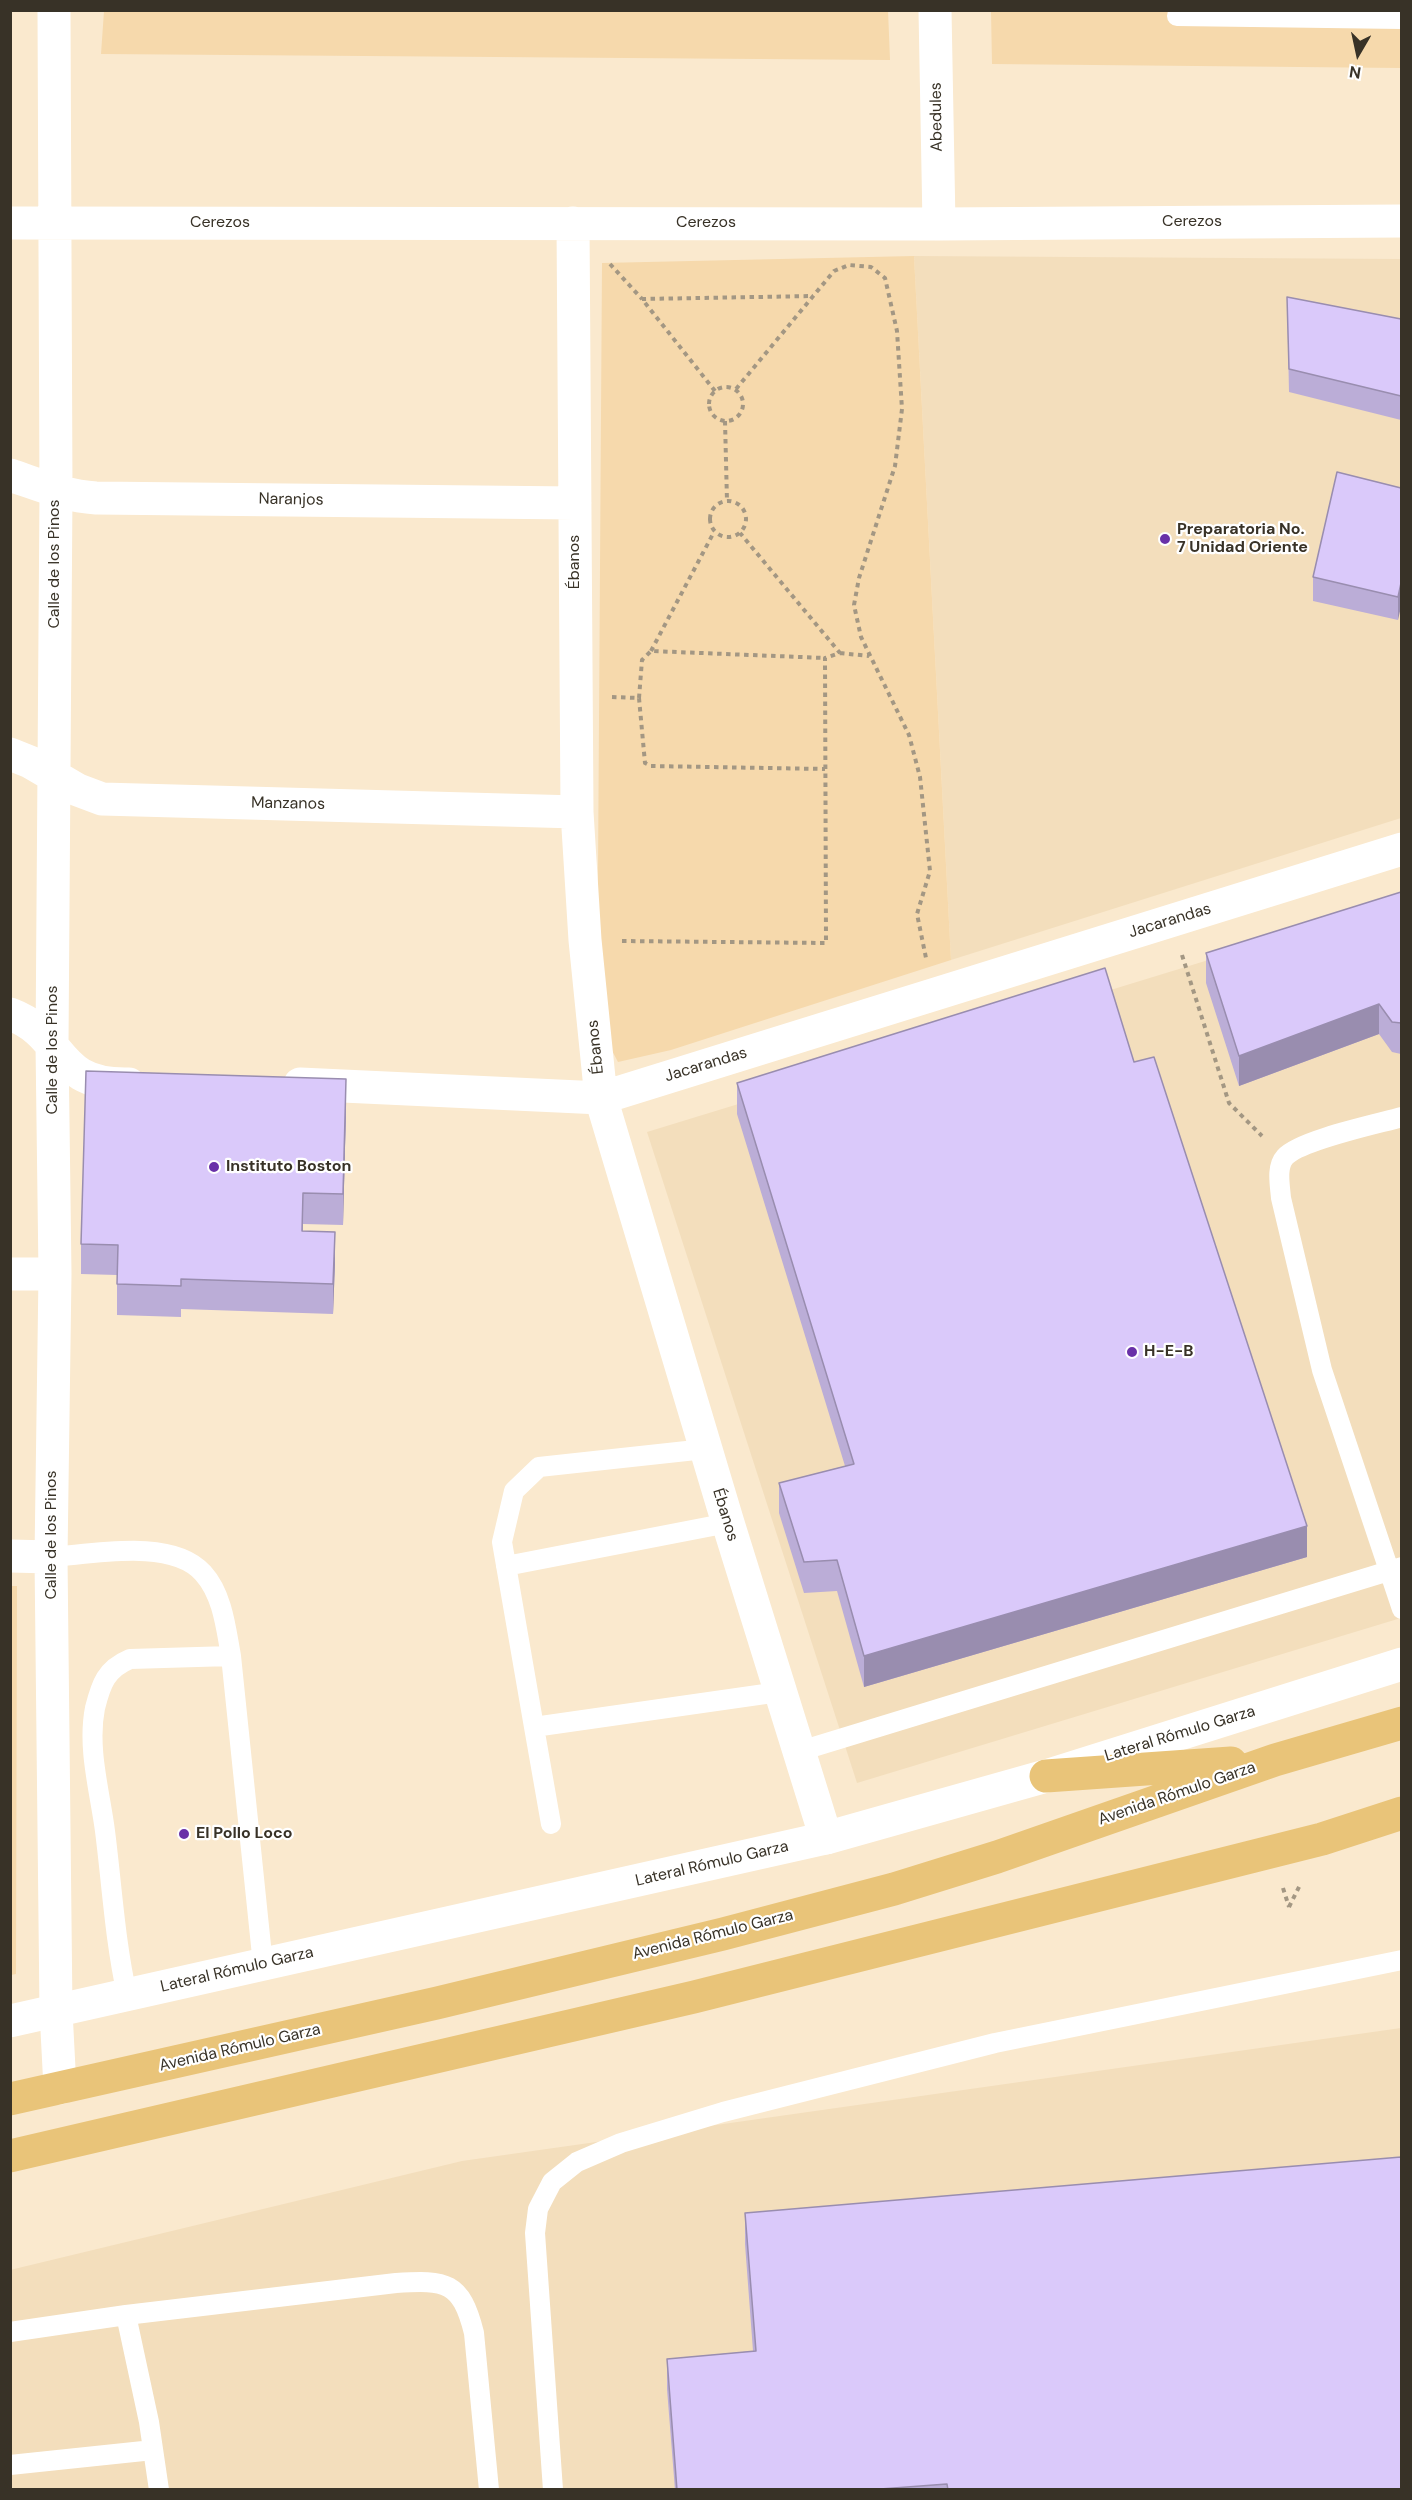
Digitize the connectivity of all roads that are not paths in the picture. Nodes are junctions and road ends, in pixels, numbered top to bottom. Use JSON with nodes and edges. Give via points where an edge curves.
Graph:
{"nodes":[{"id":1,"x":54,"y":10,"type":"edge"},
{"id":2,"x":935,"y":10,"type":"edge"},
{"id":3,"x":1177,"y":16,"type":"dead end"},
{"id":4,"x":1401,"y":19,"type":"edge"},
{"id":5,"x":1401,"y":221,"type":"edge"},
{"id":6,"x":10,"y":223,"type":"edge"},
{"id":7,"x":54,"y":223,"type":"junction"},
{"id":8,"x":573,"y":223,"type":"junction"},
{"id":9,"x":939,"y":225,"type":"junction"},
{"id":10,"x":10,"y":475,"type":"edge"},
{"id":11,"x":56,"y":492,"type":"junction"},
{"id":12,"x":574,"y":503,"type":"junction"},
{"id":13,"x":10,"y":754,"type":"edge"},
{"id":14,"x":54,"y":777,"type":"junction"},
{"id":15,"x":577,"y":812,"type":"junction"},
{"id":16,"x":1401,"y":849,"type":"edge"},
{"id":17,"x":10,"y":1014,"type":"edge"},
{"id":18,"x":52,"y":1045,"type":"junction"},
{"id":19,"x":160,"y":1083,"type":"edge"},
{"id":20,"x":273,"y":1083,"type":"edge"},
{"id":21,"x":601,"y":1098,"type":"junction"},
{"id":22,"x":1401,"y":1117,"type":"edge"},
{"id":23,"x":10,"y":1274,"type":"edge"},
{"id":24,"x":56,"y":1274,"type":"junction"},
{"id":25,"x":705,"y":1449,"type":"junction"},
{"id":26,"x":728,"y":1523,"type":"junction"},
{"id":27,"x":10,"y":1556,"type":"edge"},
{"id":28,"x":51,"y":1557,"type":"junction"},
{"id":29,"x":506,"y":1566,"type":"junction"},
{"id":30,"x":1395,"y":1569,"type":"edge"},
{"id":31,"x":1401,"y":1609,"type":"edge"},
{"id":32,"x":231,"y":1656,"type":"junction"},
{"id":33,"x":1401,"y":1664,"type":"edge"},
{"id":34,"x":779,"y":1692,"type":"junction"},
{"id":35,"x":1401,"y":1723,"type":"edge"},
{"id":36,"x":534,"y":1727,"type":"junction"},
{"id":37,"x":797,"y":1752,"type":"junction"},
{"id":38,"x":1275,"y":1760,"type":"junction"},
{"id":39,"x":1046,"y":1776,"type":"junction"},
{"id":40,"x":1401,"y":1813,"type":"edge"},
{"id":41,"x":551,"y":1824,"type":"dead end"},
{"id":42,"x":825,"y":1838,"type":"junction"},
{"id":43,"x":1401,"y":1960,"type":"edge"},
{"id":44,"x":263,"y":1965,"type":"junction"},
{"id":45,"x":127,"y":1995,"type":"junction"},
{"id":46,"x":56,"y":2011,"type":"junction"},
{"id":47,"x":10,"y":2021,"type":"edge"},
{"id":48,"x":60,"y":2088,"type":"junction"},
{"id":49,"x":10,"y":2099,"type":"edge"},
{"id":50,"x":10,"y":2156,"type":"edge"},
{"id":51,"x":126,"y":2315,"type":"junction"},
{"id":52,"x":10,"y":2332,"type":"edge"},
{"id":53,"x":153,"y":2450,"type":"junction"},
{"id":54,"x":10,"y":2464,"type":"edge"},
{"id":55,"x":159,"y":2490,"type":"edge"},
{"id":56,"x":489,"y":2490,"type":"edge"},
{"id":57,"x":553,"y":2490,"type":"edge"}],
"edges":[{"from":1,"to":7,"type":"street","name":"Calle de los Pinos"},
{"from":2,"to":9,"type":"street","name":"Abedules"},
{"from":3,"to":4,"type":"lane"},
{"from":5,"to":9,"type":"street","name":"Cerezos"},
{"from":6,"to":7,"type":"street","name":"Cerezos"},
{"from":7,"to":8,"type":"street","name":"Cerezos"},
{"from":7,"to":11,"type":"street","name":"Calle de los Pinos"},
{"from":8,"to":9,"type":"street","name":"Cerezos"},
{"from":8,"to":12,"type":"street","name":"Ébanos"},
{"from":10,"to":11,"type":"street","name":"Naranjos"},
{"from":11,"to":12,"type":"street","name":"Naranjos","via":[[96,498]]},
{"from":11,"to":14,"type":"street","name":"Calle de los Pinos"},
{"from":12,"to":15,"type":"street","name":"Ébanos"},
{"from":13,"to":14,"type":"street","name":"Manzanos"},
{"from":14,"to":15,"type":"street","name":"Manzanos","via":[[78,790],[124,801]]},
{"from":14,"to":18,"type":"street","name":"Calle de los Pinos"},
{"from":15,"to":21,"type":"street","name":"Ébanos"},
{"from":16,"to":21,"type":"street","name":"Jacarandas"},
{"from":17,"to":18,"type":"street","via":[[35,1026]]},
{"from":18,"to":19,"type":"street","via":[[77,1074],[90,1080]]},
{"from":18,"to":24,"type":"street","name":"Calle de los Pinos"},
{"from":20,"to":21,"type":"street","name":"Jacarandas"},
{"from":21,"to":25,"type":"street","name":"Ébanos"},
{"from":22,"to":30,"type":"lane","via":[[1293,1151],[1284,1158],[1279,1180],[1322,1370]]},
{"from":23,"to":24,"type":"street"},
{"from":24,"to":28,"type":"street","name":"Calle de los Pinos"},
{"from":25,"to":26,"type":"street","name":"Ébanos"},
{"from":25,"to":29,"type":"lane","via":[[539,1467],[514,1491],[502,1542]]},
{"from":26,"to":29,"type":"lane"},
{"from":26,"to":34,"type":"street","name":"Ébanos"},
{"from":27,"to":28,"type":"street"},
{"from":28,"to":32,"type":"lane","via":[[151,1552],[188,1560],[204,1573],[214,1590]]},
{"from":28,"to":46,"type":"street","name":"Calle de los Pinos"},
{"from":29,"to":36,"type":"lane"},
{"from":30,"to":31,"type":"lane"},
{"from":30,"to":37,"type":"lane"},
{"from":32,"to":44,"type":"lane"},
{"from":32,"to":45,"type":"lane","via":[[130,1659],[108,1673],[101,1687],[93,1740],[114,1927]]},
{"from":33,"to":39,"type":"street","name":"Lateral Rómulo Garza"},
{"from":34,"to":36,"type":"lane"},
{"from":34,"to":37,"type":"street","name":"Ébanos"},
{"from":35,"to":38,"type":"main road","name":"Avenida Rómulo Garza"},
{"from":36,"to":41,"type":"lane"},
{"from":37,"to":42,"type":"street","name":"Ébanos"},
{"from":38,"to":39,"type":"main road"},
{"from":38,"to":48,"type":"main road","name":"Avenida Rómulo Garza","via":[[894,1889],[448,2000]]},
{"from":39,"to":42,"type":"street","name":"Lateral Rómulo Garza"},
{"from":40,"to":50,"type":"main road","via":[[1322,1839],[694,1997]]},
{"from":42,"to":44,"type":"street","name":"Lateral Rómulo Garza"},
{"from":43,"to":57,"type":"lane","via":[[996,2043],[723,2112],[621,2143],[577,2162],[552,2182],[543,2196],[535,2233]]},
{"from":44,"to":45,"type":"street","name":"Lateral Rómulo Garza"},
{"from":45,"to":46,"type":"street","name":"Lateral Rómulo Garza"},
{"from":46,"to":47,"type":"street","name":"Lateral Rómulo Garza"},
{"from":46,"to":48,"type":"street","name":"Calle de los Pinos"},
{"from":48,"to":49,"type":"main road","name":"Avenida Rómulo Garza"},
{"from":51,"to":52,"type":"lane"},
{"from":51,"to":53,"type":"lane"},
{"from":51,"to":56,"type":"lane","via":[[396,2283],[424,2281],[450,2287],[465,2304],[474,2333]]},
{"from":53,"to":54,"type":"lane"},
{"from":53,"to":55,"type":"lane"}]}
